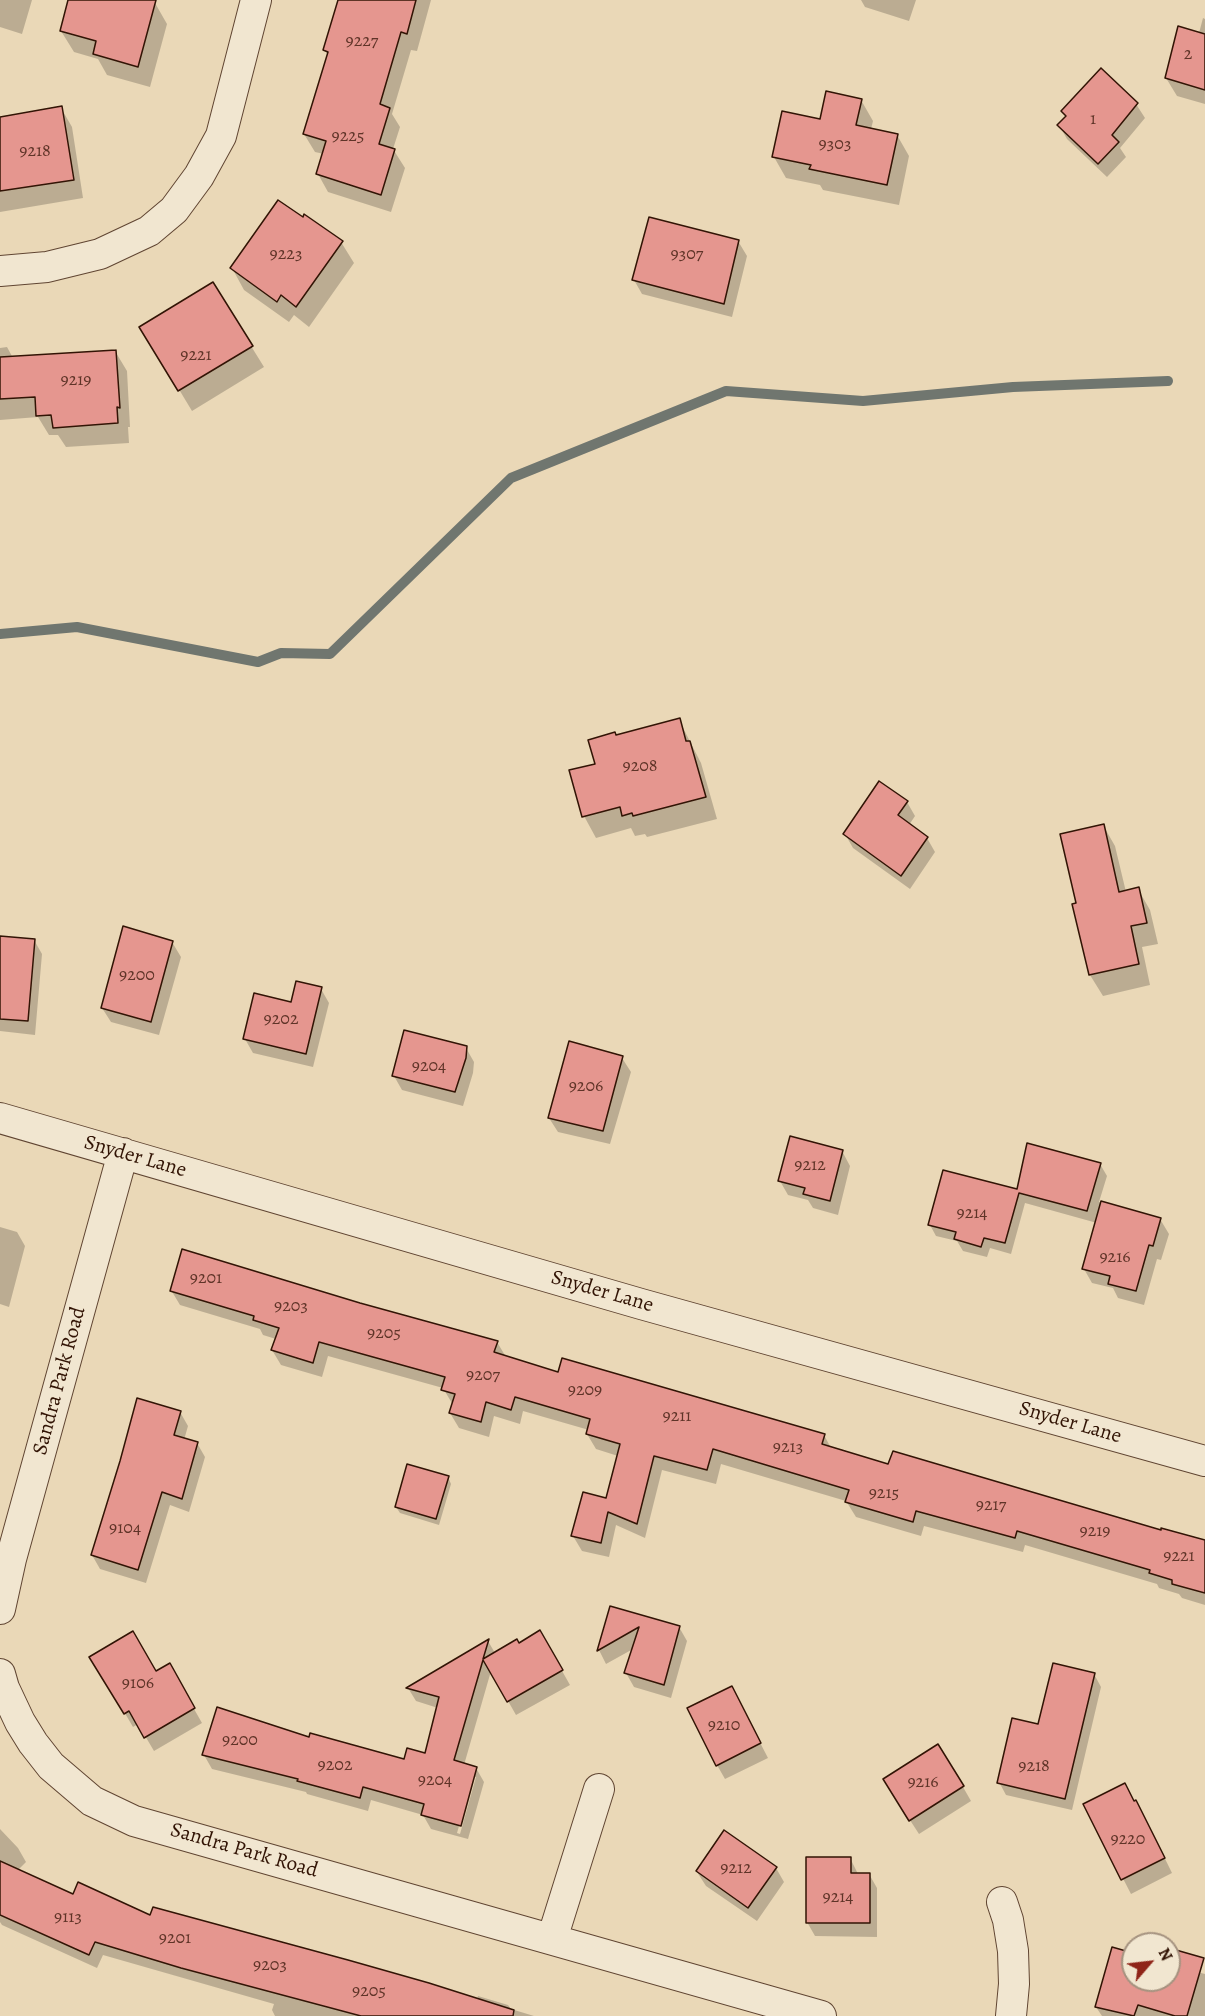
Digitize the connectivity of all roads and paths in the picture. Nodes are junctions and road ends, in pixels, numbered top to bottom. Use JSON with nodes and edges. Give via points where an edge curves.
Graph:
{"nodes":[{"id":1,"x":256,"y":0,"type":"edge"},
{"id":2,"x":0,"y":271,"type":"edge"},
{"id":3,"x":0,"y":1118,"type":"edge"},
{"id":4,"x":123,"y":1153,"type":"junction"},
{"id":5,"x":1205,"y":1461,"type":"edge"},
{"id":6,"x":0,"y":1609,"type":"edge"},
{"id":7,"x":0,"y":1674,"type":"edge"},
{"id":8,"x":599,"y":1790,"type":"dead end"},
{"id":9,"x":1002,"y":1902,"type":"dead end"},
{"id":10,"x":552,"y":1939,"type":"junction"},
{"id":11,"x":821,"y":2016,"type":"edge"},
{"id":12,"x":1011,"y":2016,"type":"edge"}],
"edges":[{"from":1,"to":2,"type":"street","via":[[221,136],[174,210],[149,231],[100,254],[47,267]]},
{"from":3,"to":4,"type":"street","name":"Snyder Lane"},
{"from":4,"to":5,"type":"street","name":"Snyder Lane","via":[[641,1304]]},
{"from":4,"to":6,"type":"street","name":"Sandra Park Road"},
{"from":7,"to":10,"type":"street","name":"Sandra Park Road","via":[[13,1709],[33,1743],[51,1766],[92,1801],[134,1821]]},
{"from":8,"to":10,"type":"street"},
{"from":9,"to":12,"type":"street","via":[[1013,1951]]},
{"from":10,"to":11,"type":"street","name":"Sandra Park Road"}]}
